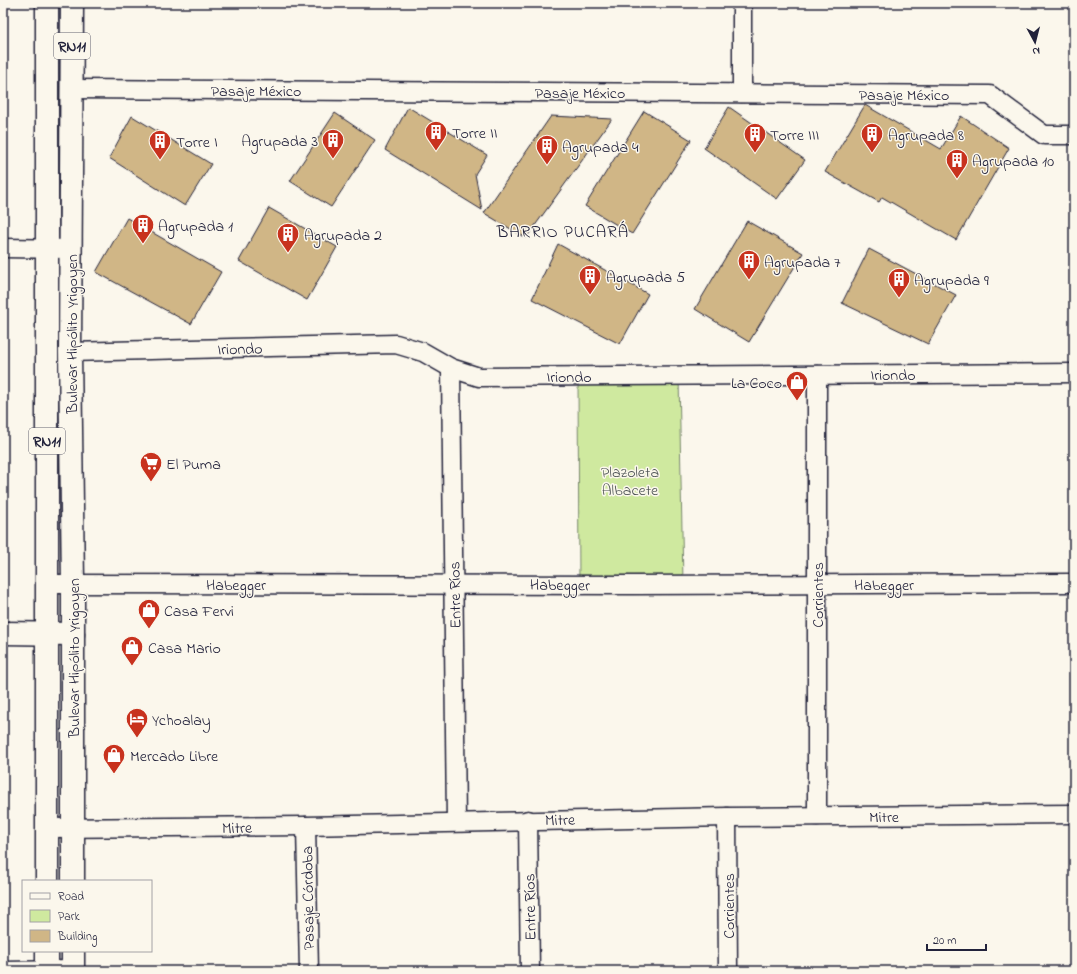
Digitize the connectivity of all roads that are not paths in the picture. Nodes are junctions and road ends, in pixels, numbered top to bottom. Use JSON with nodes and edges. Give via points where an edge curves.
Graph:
{"nodes":[{"id":1,"x":47,"y":3,"type":"edge"},
{"id":2,"x":72,"y":3,"type":"edge"},
{"id":3,"x":742,"y":3,"type":"edge"},
{"id":4,"x":72,"y":89,"type":"junction"},
{"id":5,"x":742,"y":93,"type":"junction"},
{"id":6,"x":1074,"y":135,"type":"edge"},
{"id":7,"x":3,"y":248,"type":"edge"},
{"id":8,"x":47,"y":249,"type":"junction"},
{"id":9,"x":71,"y":249,"type":"junction"},
{"id":10,"x":70,"y":352,"type":"junction"},
{"id":11,"x":451,"y":368,"type":"junction"},
{"id":12,"x":1074,"y":373,"type":"edge"},
{"id":13,"x":817,"y":375,"type":"junction"},
{"id":14,"x":454,"y":583,"type":"junction"},
{"id":15,"x":1074,"y":583,"type":"edge"},
{"id":16,"x":47,"y":584,"type":"junction"},
{"id":17,"x":74,"y":584,"type":"junction"},
{"id":18,"x":817,"y":584,"type":"junction"},
{"id":19,"x":3,"y":633,"type":"edge"},
{"id":20,"x":47,"y":633,"type":"junction"},
{"id":21,"x":73,"y":634,"type":"junction"},
{"id":22,"x":1074,"y":814,"type":"edge"},
{"id":23,"x":817,"y":816,"type":"junction"},
{"id":24,"x":727,"y":817,"type":"junction"},
{"id":25,"x":528,"y":820,"type":"junction"},
{"id":26,"x":456,"y":822,"type":"junction"},
{"id":27,"x":306,"y":826,"type":"junction"},
{"id":28,"x":47,"y":828,"type":"junction"},
{"id":29,"x":74,"y":829,"type":"junction"},
{"id":30,"x":47,"y":880,"type":"edge"},
{"id":31,"x":74,"y":880,"type":"edge"},
{"id":32,"x":47,"y":952,"type":"edge"},
{"id":33,"x":73,"y":964,"type":"edge"},
{"id":34,"x":3,"y":971,"type":"edge"},
{"id":35,"x":47,"y":971,"type":"edge"},
{"id":36,"x":309,"y":971,"type":"edge"},
{"id":37,"x":530,"y":971,"type":"edge"},
{"id":38,"x":728,"y":971,"type":"edge"}],
"edges":[{"from":1,"to":8,"type":"main road","name":"Bulevar Hipólito Yrigoyen","number":"RN11"},
{"from":2,"to":4,"type":"main road","name":"Bulevar Hipólito Yrigoyen","number":"RN11"},
{"from":3,"to":5,"type":"street"},
{"from":4,"to":5,"type":"street","name":"Pasaje México"},
{"from":4,"to":9,"type":"main road","name":"Bulevar Hipólito Yrigoyen","number":"RN11"},
{"from":5,"to":6,"type":"street","name":"Pasaje México","via":[[990,95],[1044,135]]},
{"from":7,"to":8,"type":"street"},
{"from":8,"to":9,"type":"street"},
{"from":8,"to":16,"type":"main road","name":"Bulevar Hipólito Yrigoyen","number":"RN11"},
{"from":9,"to":10,"type":"main road","name":"Bulevar Hipólito Yrigoyen","number":"RN11"},
{"from":10,"to":11,"type":"street","name":"Iriondo","via":[[396,344],[423,352]]},
{"from":10,"to":17,"type":"main road","name":"Bulevar Hipólito Yrigoyen","number":"RN11"},
{"from":11,"to":13,"type":"street","name":"Iriondo","via":[[479,377]]},
{"from":11,"to":14,"type":"street","name":"Entre Ríos"},
{"from":12,"to":13,"type":"street","name":"Iriondo"},
{"from":13,"to":18,"type":"street","name":"Corrientes"},
{"from":14,"to":17,"type":"street","name":"Habegger"},
{"from":14,"to":18,"type":"street","name":"Habegger"},
{"from":14,"to":26,"type":"street","name":"Entre Ríos"},
{"from":15,"to":18,"type":"street","name":"Habegger"},
{"from":16,"to":17,"type":"street","name":"Habegger"},
{"from":16,"to":20,"type":"main road","name":"Bulevar Hipólito Yrigoyen","number":"RN11"},
{"from":17,"to":21,"type":"main road","name":"Bulevar Hipólito Yrigoyen","number":"RN11"},
{"from":18,"to":23,"type":"street","name":"Corrientes"},
{"from":19,"to":20,"type":"main road"},
{"from":20,"to":21,"type":"main road"},
{"from":20,"to":28,"type":"main road","name":"Bulevar Hipólito Yrigoyen","number":"RN11"},
{"from":21,"to":29,"type":"main road","name":"Bulevar Hipólito Yrigoyen","number":"RN11"},
{"from":22,"to":23,"type":"street","name":"Mitre"},
{"from":23,"to":24,"type":"street","name":"Mitre"},
{"from":24,"to":25,"type":"street","name":"Mitre"},
{"from":24,"to":38,"type":"street","name":"Corrientes"},
{"from":25,"to":26,"type":"street","name":"Mitre"},
{"from":25,"to":37,"type":"street","name":"Entre Ríos"},
{"from":26,"to":27,"type":"street","name":"Mitre"},
{"from":27,"to":29,"type":"street","name":"Mitre"},
{"from":27,"to":36,"type":"street","name":"Pasaje Córdoba"},
{"from":28,"to":29,"type":"street","name":"Mitre"},
{"from":28,"to":30,"type":"main road","name":"Bulevar Hipólito Yrigoyen","number":"RN11"},
{"from":29,"to":31,"type":"main road","name":"Bulevar Hipólito Yrigoyen","number":"RN11"},
{"from":32,"to":35,"type":"main road"},
{"from":33,"to":35,"type":"street"},
{"from":34,"to":35,"type":"street"}]}
